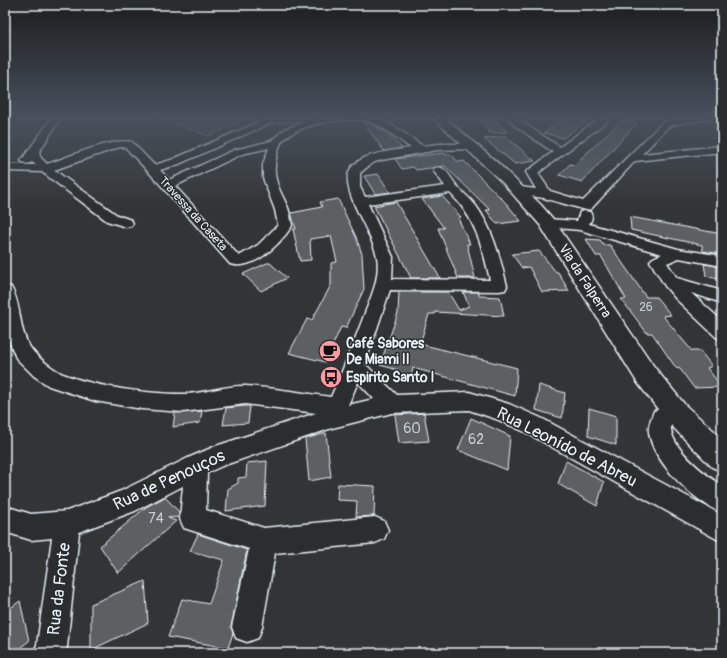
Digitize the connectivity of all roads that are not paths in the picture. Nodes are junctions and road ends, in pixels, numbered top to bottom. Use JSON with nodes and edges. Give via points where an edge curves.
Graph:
{"nodes":[{"id":1,"x":643,"y":146,"type":"edge"},
{"id":2,"x":38,"y":147,"type":"edge"},
{"id":3,"x":114,"y":147,"type":"edge"},
{"id":4,"x":131,"y":147,"type":"edge"},
{"id":5,"x":210,"y":147,"type":"edge"},
{"id":6,"x":260,"y":147,"type":"edge"},
{"id":7,"x":274,"y":147,"type":"edge"},
{"id":8,"x":415,"y":147,"type":"edge"},
{"id":9,"x":440,"y":147,"type":"edge"},
{"id":10,"x":470,"y":147,"type":"edge"},
{"id":11,"x":553,"y":147,"type":"edge"},
{"id":12,"x":565,"y":147,"type":"edge"},
{"id":13,"x":644,"y":147,"type":"edge"},
{"id":14,"x":722,"y":149,"type":"edge"},
{"id":15,"x":420,"y":150,"type":"junction"},
{"id":16,"x":559,"y":151,"type":"junction"},
{"id":17,"x":34,"y":153,"type":"junction"},
{"id":18,"x":662,"y":156,"type":"junction"},
{"id":19,"x":632,"y":158,"type":"junction"},
{"id":20,"x":10,"y":168,"type":"edge"},
{"id":21,"x":45,"y":169,"type":"junction"},
{"id":22,"x":152,"y":169,"type":"junction"},
{"id":23,"x":439,"y":170,"type":"dead end"},
{"id":24,"x":168,"y":185,"type":"junction"},
{"id":25,"x":453,"y":189,"type":"junction"},
{"id":26,"x":520,"y":191,"type":"junction"},
{"id":27,"x":545,"y":194,"type":"junction"},
{"id":28,"x":361,"y":201,"type":"junction"},
{"id":29,"x":589,"y":203,"type":"junction"},
{"id":30,"x":126,"y":223,"type":"dead end"},
{"id":31,"x":547,"y":223,"type":"junction"},
{"id":32,"x":581,"y":226,"type":"junction"},
{"id":33,"x":641,"y":244,"type":"junction"},
{"id":34,"x":677,"y":253,"type":"junction"},
{"id":35,"x":658,"y":261,"type":"junction"},
{"id":36,"x":722,"y":261,"type":"edge"},
{"id":37,"x":671,"y":282,"type":"junction"},
{"id":38,"x":384,"y":284,"type":"junction"},
{"id":39,"x":5,"y":291,"type":"edge"},
{"id":40,"x":722,"y":297,"type":"edge"},
{"id":41,"x":722,"y":332,"type":"edge"},
{"id":42,"x":355,"y":366,"type":"junction"},
{"id":43,"x":392,"y":404,"type":"junction"},
{"id":44,"x":335,"y":412,"type":"junction"},
{"id":45,"x":676,"y":413,"type":"junction"},
{"id":46,"x":722,"y":457,"type":"edge"},
{"id":47,"x":196,"y":466,"type":"junction"},
{"id":48,"x":722,"y":501,"type":"edge"},
{"id":49,"x":5,"y":519,"type":"edge"},
{"id":50,"x":66,"y":524,"type":"junction"},
{"id":51,"x":722,"y":529,"type":"edge"},
{"id":52,"x":375,"y":530,"type":"dead end"},
{"id":53,"x":264,"y":541,"type":"junction"},
{"id":54,"x":247,"y":628,"type":"dead end"},
{"id":55,"x":49,"y":653,"type":"edge"}],
"edges":[{"from":1,"to":19,"type":"street"},
{"from":2,"to":17,"type":"street"},
{"from":3,"to":21,"type":"street","name":"Travessa da Caseta"},
{"from":4,"to":22,"type":"street","name":"Travessa da Caseta"},
{"from":5,"to":22,"type":"street"},
{"from":6,"to":24,"type":"street","via":[[238,152]]},
{"from":7,"to":24,"type":"street","name":"Travessa da Caseta","via":[[269,164],[269,178],[282,210],[285,226],[269,244],[244,260],[235,261]]},
{"from":8,"to":15,"type":"street"},
{"from":9,"to":15,"type":"street"},
{"from":10,"to":26,"type":"main road","name":"Via da Falperra"},
{"from":11,"to":16,"type":"street"},
{"from":12,"to":16,"type":"street"},
{"from":13,"to":18,"type":"street"},
{"from":14,"to":18,"type":"street"},
{"from":15,"to":28,"type":"street","via":[[378,157],[358,168],[354,173],[354,187]]},
{"from":16,"to":27,"type":"street","via":[[532,172]]},
{"from":17,"to":20,"type":"street","via":[[30,159]]},
{"from":17,"to":21,"type":"street"},
{"from":18,"to":19,"type":"street"},
{"from":19,"to":29,"type":"street"},
{"from":20,"to":21,"type":"street"},
{"from":21,"to":30,"type":"street","via":[[112,218]]},
{"from":22,"to":24,"type":"street","name":"Travessa da Caseta"},
{"from":23,"to":25,"type":"street"},
{"from":25,"to":28,"type":"street"},
{"from":25,"to":38,"type":"street","via":[[462,196],[479,221],[491,250],[499,286]]},
{"from":26,"to":27,"type":"street"},
{"from":26,"to":31,"type":"main road","name":"Via da Falperra"},
{"from":27,"to":29,"type":"street"},
{"from":28,"to":38,"type":"street","via":[[385,257]]},
{"from":29,"to":32,"type":"street"},
{"from":31,"to":32,"type":"street"},
{"from":31,"to":45,"type":"main road","name":"Via da Falperra","via":[[646,375]]},
{"from":32,"to":33,"type":"street","via":[[608,232]]},
{"from":33,"to":34,"type":"street"},
{"from":33,"to":35,"type":"street"},
{"from":34,"to":35,"type":"street"},
{"from":34,"to":36,"type":"street"},
{"from":35,"to":37,"type":"street"},
{"from":37,"to":40,"type":"street"},
{"from":37,"to":41,"type":"street"},
{"from":38,"to":42,"type":"street"},
{"from":39,"to":44,"type":"street","via":[[15,335],[23,353],[56,380],[95,392],[142,400],[184,403],[245,395]]},
{"from":42,"to":43,"type":"street"},
{"from":42,"to":44,"type":"street"},
{"from":43,"to":44,"type":"street","name":"Rua Leonído de Abreu"},
{"from":43,"to":51,"type":"street","name":"Rua Leonído de Abreu","via":[[469,401],[501,411],[533,425]]},
{"from":44,"to":47,"type":"street","name":"Rua de Penouços"},
{"from":45,"to":46,"type":"main road","name":"Via da Falperra"},
{"from":45,"to":48,"type":"street","via":[[662,418],[659,432],[672,457],[697,484]]},
{"from":47,"to":50,"type":"street","name":"Rua de Penouços","via":[[126,502]]},
{"from":47,"to":53,"type":"street","via":[[193,519]]},
{"from":49,"to":50,"type":"street","name":"Rua de Penouços","via":[[31,526]]},
{"from":50,"to":55,"type":"street","name":"Rua da Fonte","via":[[52,647]]},
{"from":52,"to":53,"type":"street"},
{"from":53,"to":54,"type":"street"}]}
